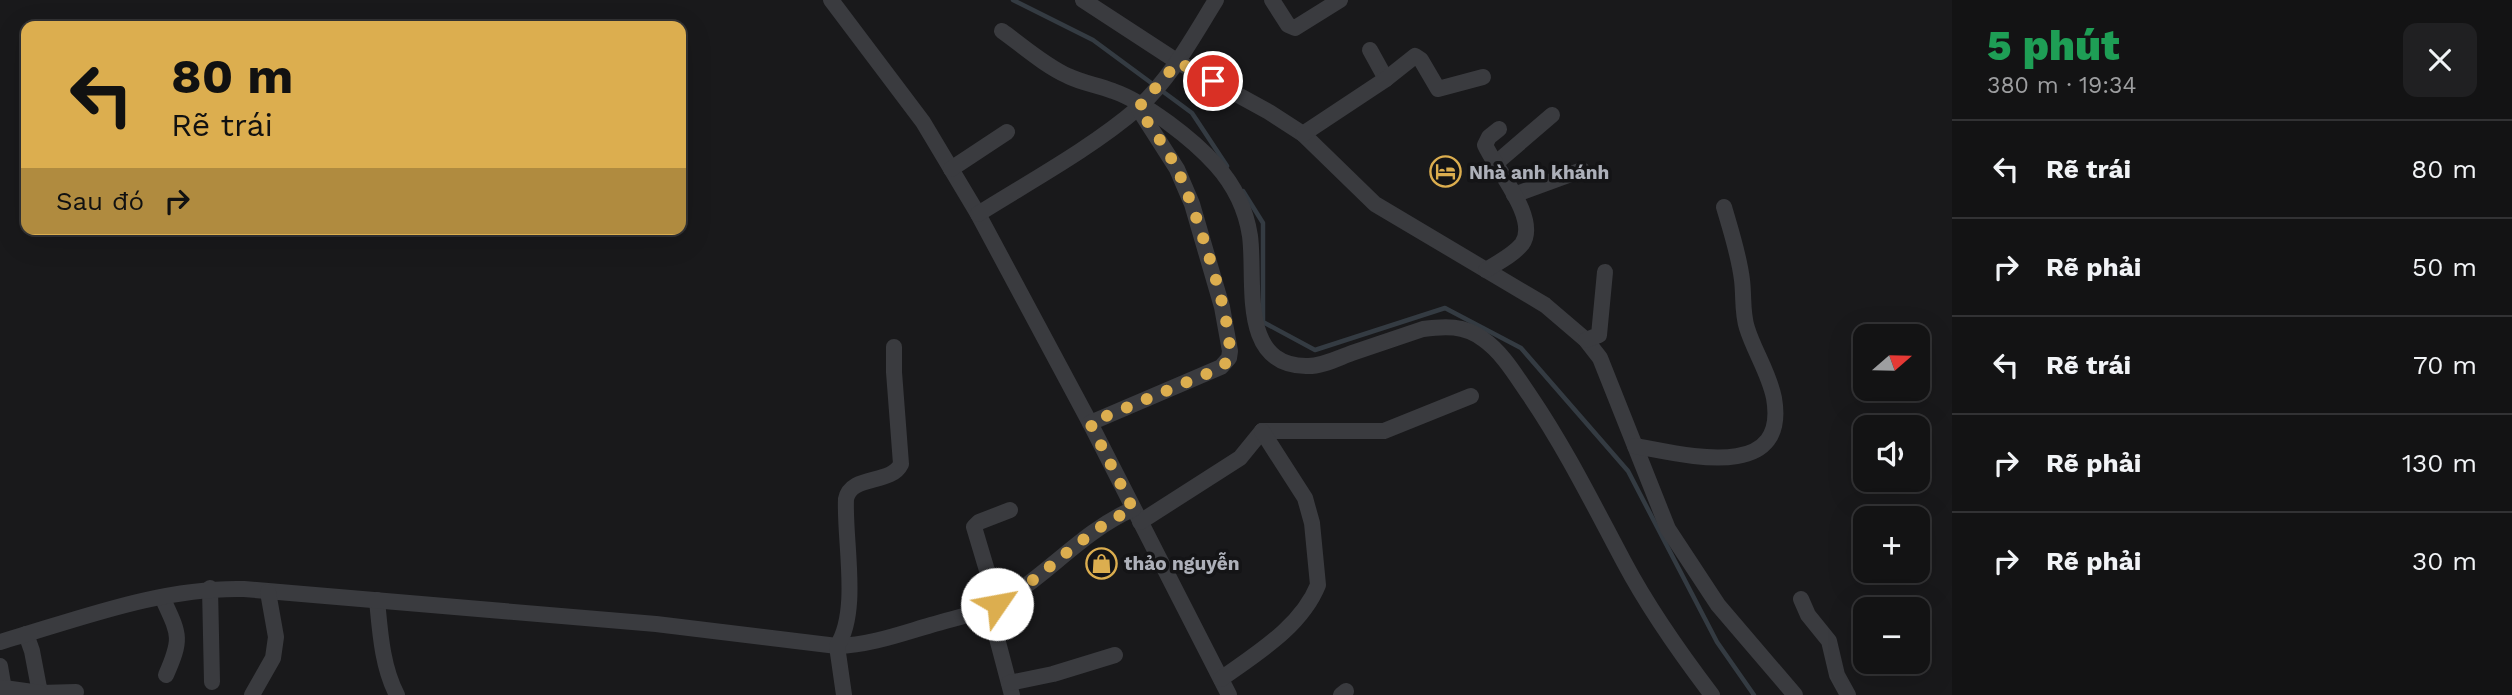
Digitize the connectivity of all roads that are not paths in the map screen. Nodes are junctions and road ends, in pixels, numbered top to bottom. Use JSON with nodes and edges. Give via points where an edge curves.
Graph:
{"nodes":[{"id":1,"x":831,"y":0,"type":"edge"},
{"id":2,"x":1083,"y":0,"type":"edge"},
{"id":3,"x":1216,"y":0,"type":"edge"},
{"id":4,"x":1272,"y":0,"type":"edge"},
{"id":5,"x":1340,"y":0,"type":"edge"},
{"id":6,"x":1002,"y":31,"type":"dead end"},
{"id":7,"x":1370,"y":50,"type":"dead end"},
{"id":8,"x":1174,"y":67,"type":"junction"},
{"id":9,"x":1483,"y":77,"type":"dead end"},
{"id":10,"x":1386,"y":79,"type":"junction"},
{"id":11,"x":1142,"y":103,"type":"junction"},
{"id":12,"x":1552,"y":115,"type":"dead end"},
{"id":13,"x":1499,"y":129,"type":"dead end"},
{"id":14,"x":1007,"y":132,"type":"dead end"},
{"id":15,"x":1303,"y":134,"type":"junction"},
{"id":16,"x":1495,"y":164,"type":"junction"},
{"id":17,"x":951,"y":169,"type":"junction"},
{"id":18,"x":1582,"y":170,"type":"dead end"},
{"id":19,"x":1514,"y":195,"type":"junction"},
{"id":20,"x":1724,"y":207,"type":"dead end"},
{"id":21,"x":978,"y":214,"type":"junction"},
{"id":22,"x":1486,"y":270,"type":"junction"},
{"id":23,"x":1605,"y":272,"type":"dead end"},
{"id":24,"x":1586,"y":340,"type":"junction"},
{"id":25,"x":894,"y":347,"type":"dead end"},
{"id":26,"x":1471,"y":396,"type":"dead end"},
{"id":27,"x":1090,"y":423,"type":"junction"},
{"id":28,"x":1262,"y":431,"type":"junction"},
{"id":29,"x":1635,"y":446,"type":"junction"},
{"id":30,"x":1010,"y":510,"type":"dead end"},
{"id":31,"x":1136,"y":515,"type":"junction"},
{"id":32,"x":210,"y":588,"type":"junction"},
{"id":33,"x":268,"y":592,"type":"junction"},
{"id":34,"x":162,"y":597,"type":"junction"},
{"id":35,"x":377,"y":600,"type":"junction"},
{"id":36,"x":1801,"y":600,"type":"dead end"},
{"id":37,"x":993,"y":606,"type":"junction"},
{"id":38,"x":26,"y":634,"type":"junction"},
{"id":39,"x":0,"y":642,"type":"edge"},
{"id":40,"x":837,"y":646,"type":"junction"},
{"id":41,"x":1115,"y":655,"type":"dead end"},
{"id":42,"x":0,"y":666,"type":"edge"},
{"id":43,"x":166,"y":675,"type":"dead end"},
{"id":44,"x":1221,"y":680,"type":"junction"},
{"id":45,"x":212,"y":682,"type":"dead end"},
{"id":46,"x":1010,"y":689,"type":"edge"},
{"id":47,"x":5,"y":692,"type":"edge"},
{"id":48,"x":76,"y":692,"type":"dead end"},
{"id":49,"x":40,"y":694,"type":"edge"},
{"id":50,"x":252,"y":695,"type":"edge"},
{"id":51,"x":397,"y":695,"type":"edge"},
{"id":52,"x":844,"y":695,"type":"edge"},
{"id":53,"x":1229,"y":695,"type":"edge"},
{"id":54,"x":1712,"y":695,"type":"edge"},
{"id":55,"x":1795,"y":695,"type":"edge"},
{"id":56,"x":1848,"y":695,"type":"edge"}],
"edges":[{"from":1,"to":17,"type":"street","via":[[923,122]]},
{"from":2,"to":8,"type":"street"},
{"from":3,"to":8,"type":"street"},
{"from":4,"to":5,"type":"street","via":[[1295,28]]},
{"from":6,"to":11,"type":"street","via":[[1065,75]]},
{"from":7,"to":10,"type":"street"},
{"from":8,"to":11,"type":"street"},
{"from":8,"to":15,"type":"street","via":[[1269,112]]},
{"from":9,"to":10,"type":"street","via":[[1438,89],[1415,56]]},
{"from":10,"to":15,"type":"street"},
{"from":11,"to":21,"type":"street","via":[[1093,141]]},
{"from":11,"to":27,"type":"street","via":[[1192,204],[1222,307],[1229,358],[1221,367]]},
{"from":11,"to":54,"type":"street","via":[[1202,151],[1237,194],[1250,234],[1255,324],[1260,340],[1273,355],[1308,367],[1440,327],[1468,330],[1495,349],[1558,439],[1665,631]]},
{"from":12,"to":16,"type":"street"},
{"from":13,"to":16,"type":"street","via":[[1485,142]]},
{"from":14,"to":17,"type":"street"},
{"from":15,"to":22,"type":"street","via":[[1375,204]]},
{"from":16,"to":19,"type":"street"},
{"from":17,"to":21,"type":"street"},
{"from":18,"to":19,"type":"street"},
{"from":19,"to":22,"type":"street","via":[[1525,220],[1524,242]]},
{"from":20,"to":29,"type":"street","via":[[1740,270],[1747,327],[1774,401],[1769,438],[1757,450],[1731,458]]},
{"from":21,"to":27,"type":"street"},
{"from":22,"to":24,"type":"street","via":[[1545,305]]},
{"from":23,"to":24,"type":"street","via":[[1601,326],[1597,337]]},
{"from":24,"to":29,"type":"street","via":[[1600,358]]},
{"from":25,"to":40,"type":"street","via":[[901,464],[896,472],[847,493],[850,604],[845,634]]},
{"from":26,"to":28,"type":"street","via":[[1384,431]]},
{"from":27,"to":31,"type":"street"},
{"from":28,"to":31,"type":"street","via":[[1240,458]]},
{"from":28,"to":44,"type":"street","via":[[1305,498],[1318,585],[1287,629]]},
{"from":29,"to":55,"type":"street","via":[[1668,529],[1684,555],[1718,605]]},
{"from":30,"to":37,"type":"street","via":[[974,527]]},
{"from":31,"to":37,"type":"street","via":[[1097,527]]},
{"from":31,"to":44,"type":"street"},
{"from":32,"to":33,"type":"street"},
{"from":32,"to":34,"type":"street"},
{"from":32,"to":45,"type":"street"},
{"from":33,"to":35,"type":"street"},
{"from":33,"to":50,"type":"street","via":[[276,637],[273,658]]},
{"from":34,"to":38,"type":"street"},
{"from":34,"to":43,"type":"street","via":[[178,639]]},
{"from":35,"to":40,"type":"street","via":[[656,624]]},
{"from":35,"to":51,"type":"street","via":[[384,654]]},
{"from":36,"to":56,"type":"street","via":[[1829,641],[1837,675]]},
{"from":37,"to":40,"type":"street","via":[[900,635]]},
{"from":37,"to":46,"type":"street"},
{"from":38,"to":39,"type":"street"},
{"from":38,"to":49,"type":"street"},
{"from":40,"to":52,"type":"street"},
{"from":41,"to":46,"type":"street"},
{"from":42,"to":47,"type":"street"},
{"from":44,"to":53,"type":"street"},
{"from":47,"to":49,"type":"street"},
{"from":48,"to":49,"type":"street"}]}
